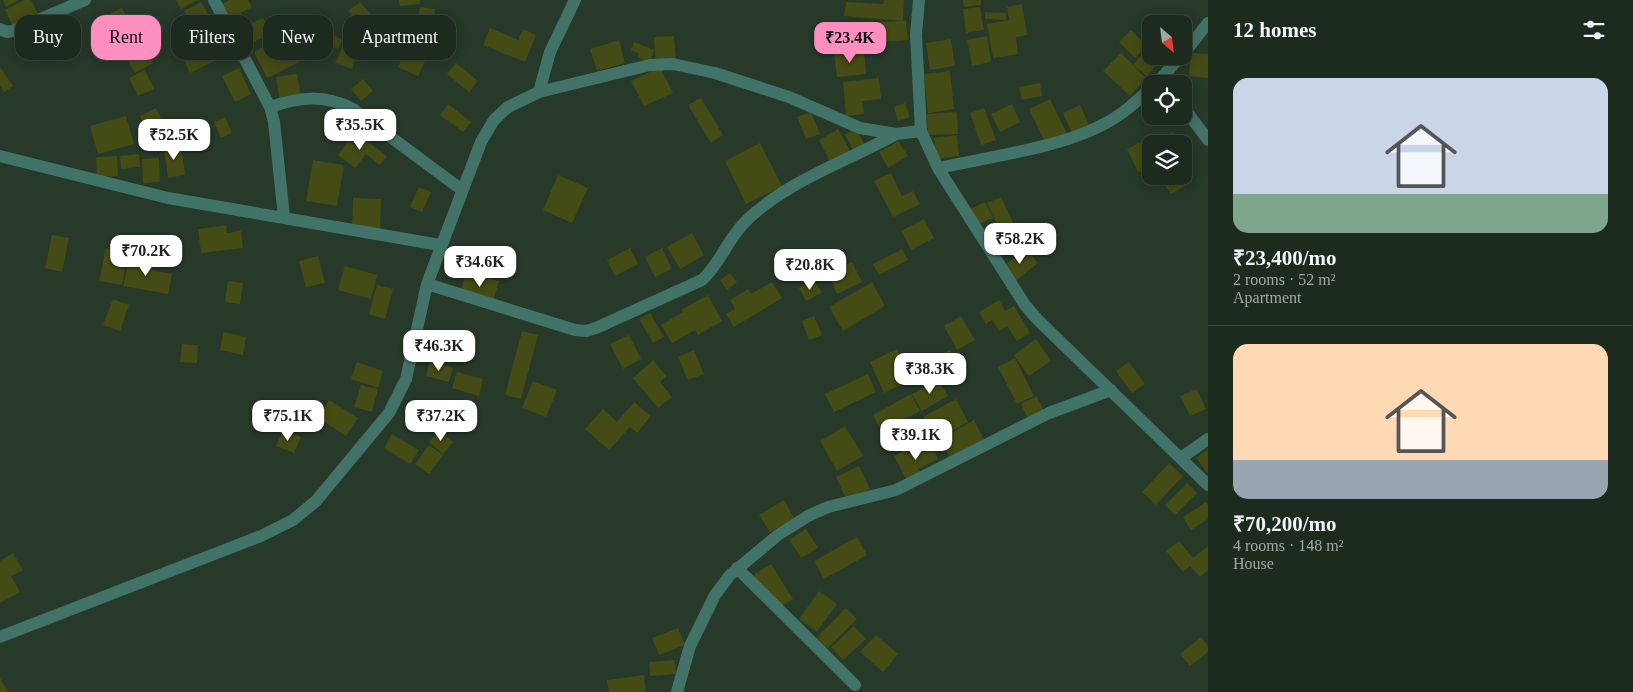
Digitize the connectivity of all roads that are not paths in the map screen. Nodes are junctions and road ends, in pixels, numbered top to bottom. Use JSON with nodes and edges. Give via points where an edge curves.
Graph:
{"nodes":[{"id":1,"x":85,"y":0,"type":"edge"},
{"id":2,"x":214,"y":0,"type":"edge"},
{"id":3,"x":576,"y":0,"type":"edge"},
{"id":4,"x":919,"y":0,"type":"edge"},
{"id":5,"x":1208,"y":23,"type":"edge"},
{"id":6,"x":0,"y":29,"type":"edge"},
{"id":7,"x":1192,"y":43,"type":"edge"},
{"id":8,"x":1175,"y":65,"type":"edge"},
{"id":9,"x":1167,"y":75,"type":"edge"},
{"id":10,"x":539,"y":92,"type":"junction"},
{"id":11,"x":1142,"y":96,"type":"edge"},
{"id":12,"x":270,"y":107,"type":"junction"},
{"id":13,"x":1192,"y":119,"type":"edge"},
{"id":14,"x":921,"y":131,"type":"junction"},
{"id":15,"x":896,"y":134,"type":"junction"},
{"id":16,"x":1208,"y":140,"type":"edge"},
{"id":17,"x":0,"y":156,"type":"edge"},
{"id":18,"x":938,"y":168,"type":"junction"},
{"id":19,"x":462,"y":190,"type":"junction"},
{"id":20,"x":284,"y":217,"type":"junction"},
{"id":21,"x":440,"y":245,"type":"junction"},
{"id":22,"x":427,"y":284,"type":"junction"},
{"id":23,"x":1111,"y":390,"type":"junction"},
{"id":24,"x":1208,"y":438,"type":"edge"},
{"id":25,"x":1181,"y":458,"type":"junction"},
{"id":26,"x":1208,"y":485,"type":"edge"},
{"id":27,"x":737,"y":568,"type":"junction"},
{"id":28,"x":0,"y":637,"type":"edge"},
{"id":29,"x":855,"y":685,"type":"dead end"},
{"id":30,"x":677,"y":692,"type":"edge"}],
"edges":[{"from":1,"to":6,"type":"street","via":[[12,31]]},
{"from":2,"to":12,"type":"street"},
{"from":3,"to":10,"type":"street","via":[[550,52]]},
{"from":4,"to":14,"type":"street","via":[[916,35]]},
{"from":5,"to":7,"type":"street"},
{"from":8,"to":9,"type":"street"},
{"from":10,"to":15,"type":"street","via":[[650,65],[673,64],[714,73],[789,97],[860,128]]},
{"from":10,"to":19,"type":"street","via":[[508,106],[494,120],[481,142]]},
{"from":11,"to":18,"type":"street","via":[[1120,115],[1086,133]]},
{"from":12,"to":19,"type":"street","via":[[316,98],[342,103]]},
{"from":12,"to":20,"type":"street"},
{"from":13,"to":16,"type":"street"},
{"from":14,"to":15,"type":"street"},
{"from":14,"to":18,"type":"street"},
{"from":15,"to":22,"type":"street","via":[[767,203],[744,222],[711,272],[702,280],[596,328],[575,330]]},
{"from":17,"to":20,"type":"street","via":[[168,198]]},
{"from":18,"to":23,"type":"street","via":[[1025,305]]},
{"from":19,"to":21,"type":"street"},
{"from":20,"to":21,"type":"street"},
{"from":21,"to":22,"type":"street"},
{"from":22,"to":28,"type":"street","via":[[406,379],[389,413],[355,457],[310,506],[293,520],[261,536]]},
{"from":23,"to":25,"type":"street"},
{"from":23,"to":27,"type":"street","via":[[1049,413],[896,490],[808,516]]},
{"from":24,"to":25,"type":"street"},
{"from":25,"to":26,"type":"street"},
{"from":27,"to":29,"type":"street"},
{"from":27,"to":30,"type":"street","via":[[715,595],[690,646]]}]}
